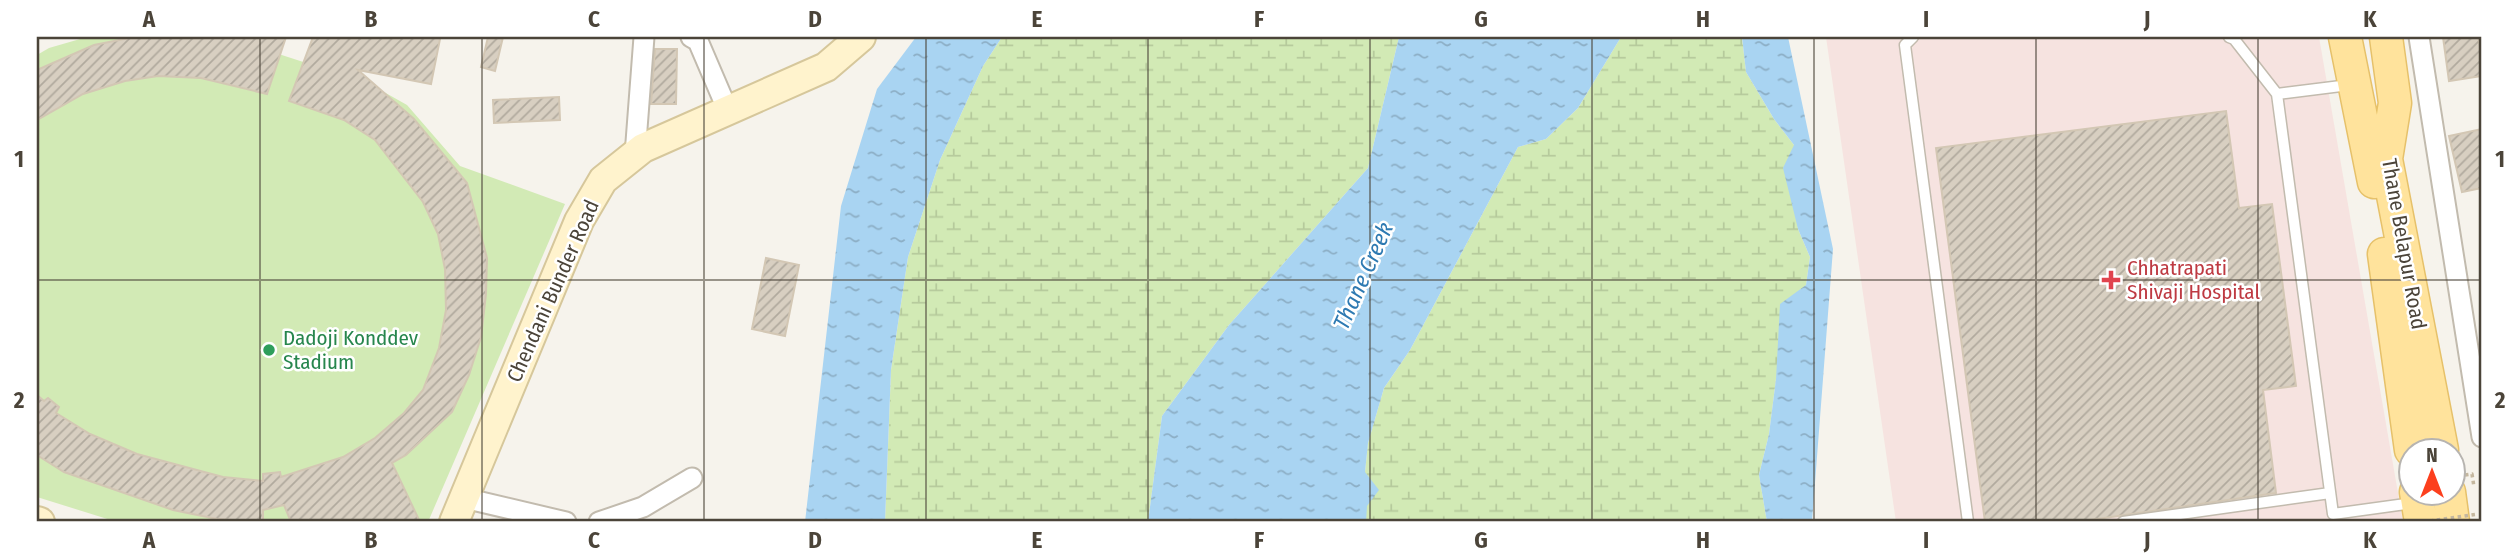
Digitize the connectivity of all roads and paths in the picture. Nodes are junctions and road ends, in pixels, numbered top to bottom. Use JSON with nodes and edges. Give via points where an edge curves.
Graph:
{"nodes":[{"id":1,"x":643,"y":37,"type":"edge"},
{"id":2,"x":691,"y":37,"type":"edge"},
{"id":3,"x":861,"y":37,"type":"edge"},
{"id":4,"x":1913,"y":37,"type":"edge"},
{"id":5,"x":2228,"y":37,"type":"edge"},
{"id":6,"x":2345,"y":37,"type":"edge"},
{"id":7,"x":2364,"y":37,"type":"edge"},
{"id":8,"x":2386,"y":37,"type":"edge"},
{"id":9,"x":2419,"y":37,"type":"edge"},
{"id":10,"x":2353,"y":84,"type":"junction"},
{"id":11,"x":2277,"y":94,"type":"junction"},
{"id":12,"x":729,"y":111,"type":"junction"},
{"id":13,"x":635,"y":155,"type":"junction"},
{"id":14,"x":2386,"y":159,"type":"junction"},
{"id":15,"x":2409,"y":436,"type":"edge"},
{"id":16,"x":2439,"y":436,"type":"edge"},
{"id":17,"x":2482,"y":437,"type":"edge"},
{"id":18,"x":692,"y":478,"type":"dead end"},
{"id":19,"x":2330,"y":493,"type":"junction"},
{"id":20,"x":459,"y":510,"type":"edge"},
{"id":21,"x":2420,"y":510,"type":"edge"},
{"id":22,"x":2466,"y":518,"type":"edge"},
{"id":23,"x":566,"y":522,"type":"edge"},
{"id":24,"x":599,"y":522,"type":"edge"},
{"id":25,"x":1968,"y":522,"type":"edge"},
{"id":26,"x":2123,"y":522,"type":"edge"}],
"edges":[{"from":1,"to":13,"type":"street"},
{"from":2,"to":12,"type":"street","via":[[698,41]]},
{"from":3,"to":12,"type":"main road","name":"Chendani Bunder Road","via":[[826,66]]},
{"from":4,"to":25,"type":"lane","via":[[1905,45]]},
{"from":5,"to":11,"type":"lane"},
{"from":6,"to":10,"type":"main road","name":"Thane Belapur Road"},
{"from":7,"to":14,"type":"main road"},
{"from":8,"to":14,"type":"main road","name":"Thane Belapur Road","via":[[2395,103]]},
{"from":9,"to":17,"type":"street"},
{"from":10,"to":11,"type":"lane"},
{"from":10,"to":15,"type":"main road","name":"Thane Belapur Road","via":[[2372,164]]},
{"from":11,"to":19,"type":"lane"},
{"from":12,"to":13,"type":"main road","name":"Chendani Bunder Road"},
{"from":13,"to":20,"type":"main road","name":"Chendani Bunder Road","via":[[603,180],[579,221]]},
{"from":14,"to":16,"type":"main road","name":"Thane Belapur Road"},
{"from":18,"to":24,"type":"street","via":[[643,507]]},
{"from":19,"to":21,"type":"lane","via":[[2333,514]]},
{"from":19,"to":26,"type":"lane"},
{"from":20,"to":23,"type":"street"},
{"from":21,"to":22,"type":"path","bridge":true}]}
